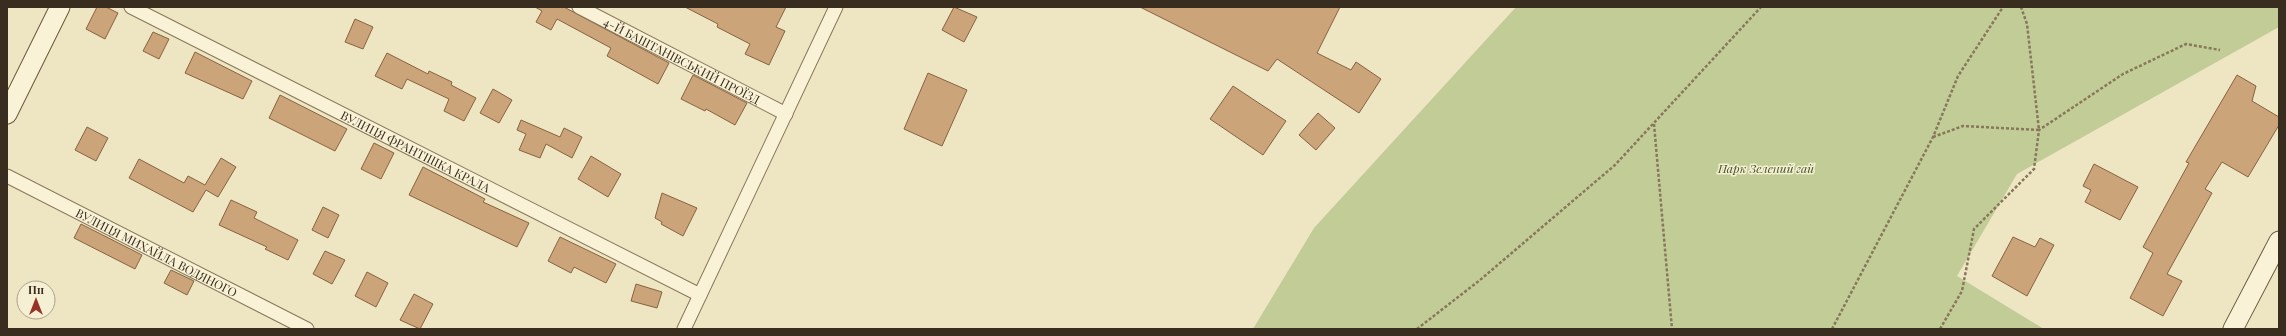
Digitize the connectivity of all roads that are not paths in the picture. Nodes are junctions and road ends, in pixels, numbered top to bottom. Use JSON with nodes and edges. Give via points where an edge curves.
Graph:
{"nodes":[{"id":1,"x":60,"y":7,"type":"edge"},
{"id":2,"x":131,"y":7,"type":"edge"},
{"id":3,"x":579,"y":7,"type":"edge"},
{"id":4,"x":836,"y":7,"type":"edge"},
{"id":5,"x":7,"y":114,"type":"edge"},
{"id":6,"x":786,"y":114,"type":"junction"},
{"id":7,"x":7,"y":176,"type":"edge"},
{"id":8,"x":2279,"y":241,"type":"edge"},
{"id":9,"x":700,"y":295,"type":"junction"},
{"id":10,"x":307,"y":329,"type":"edge"},
{"id":11,"x":684,"y":329,"type":"edge"},
{"id":12,"x":2233,"y":329,"type":"edge"}],
"edges":[{"from":1,"to":5,"type":"street"},
{"from":2,"to":9,"type":"street","name":"ВУЛИЦЯ ФРАНТІШКА КРАЛА"},
{"from":3,"to":6,"type":"street","name":"4-Й БАШТАНІВСЬКИЙ ПРОЇЗД"},
{"from":4,"to":6,"type":"street"},
{"from":6,"to":9,"type":"street"},
{"from":7,"to":10,"type":"street","name":"ВУЛИЦЯ МИХАЙЛА ВОДЯНОГО"},
{"from":8,"to":12,"type":"street"},
{"from":9,"to":11,"type":"street"}]}
